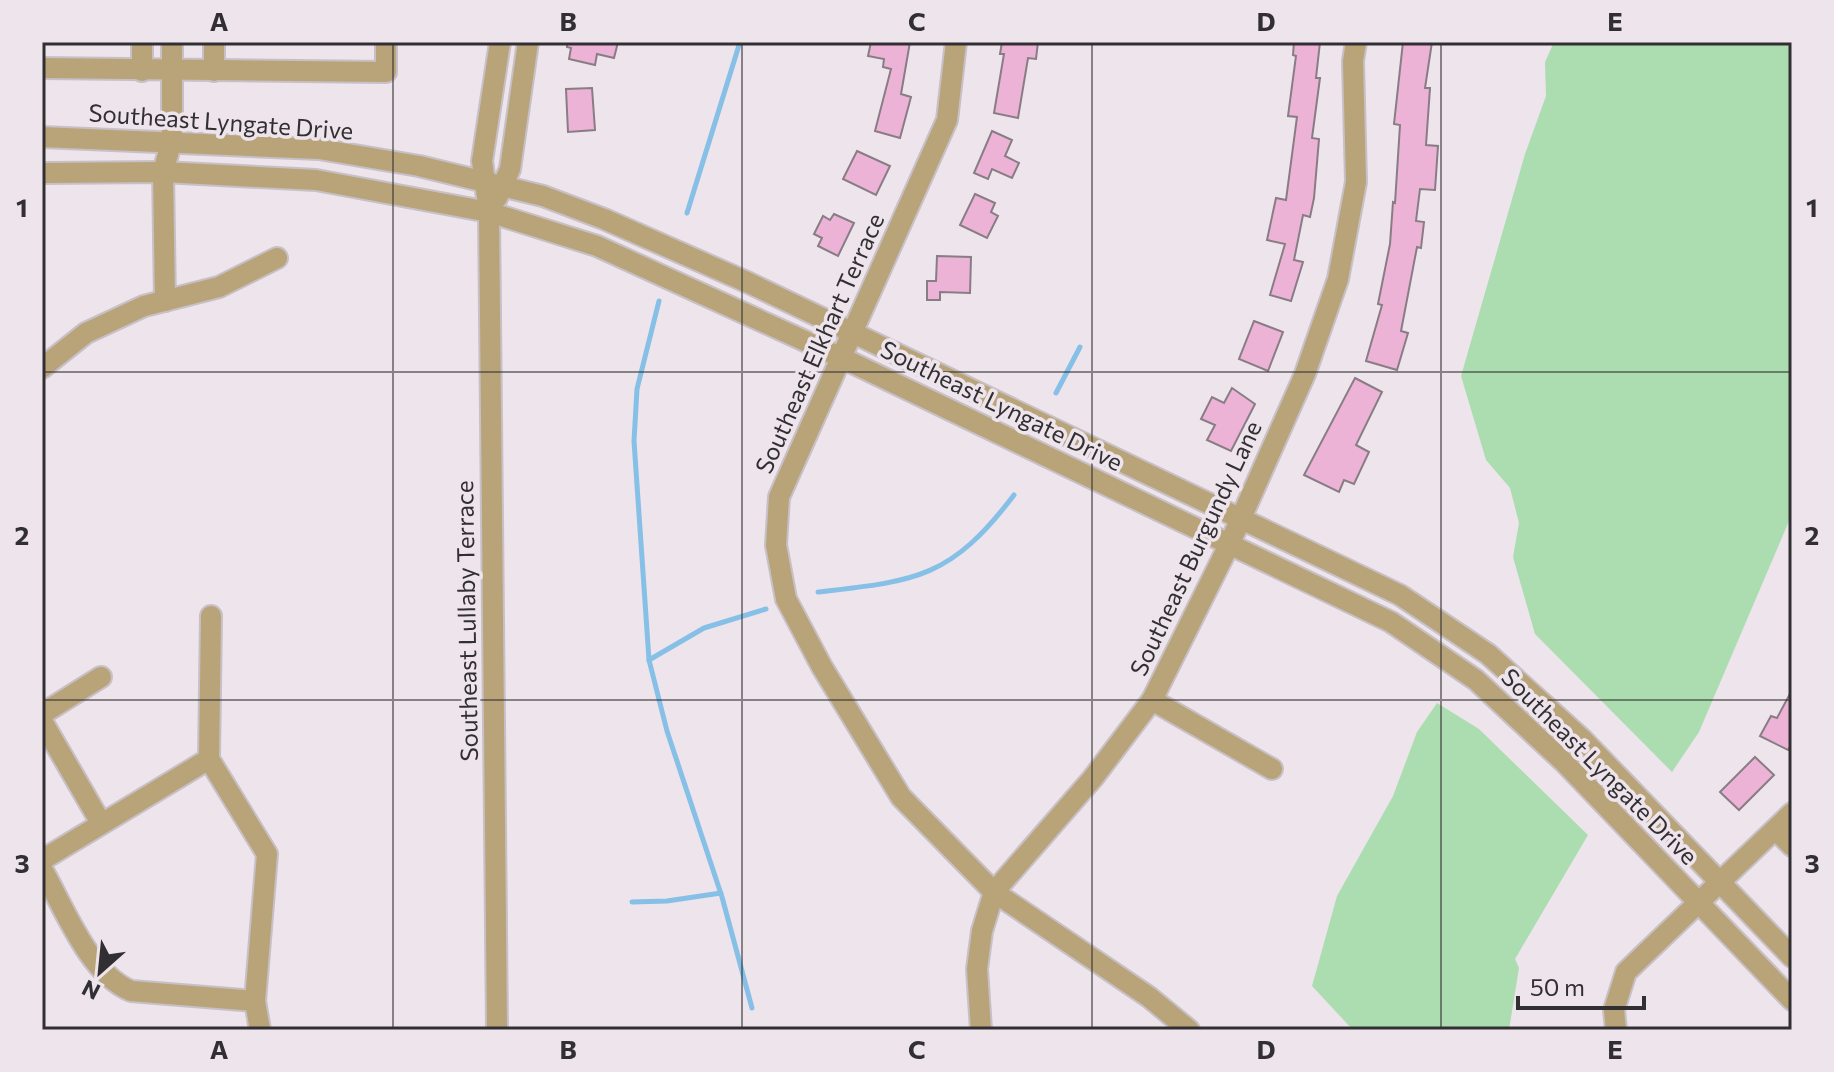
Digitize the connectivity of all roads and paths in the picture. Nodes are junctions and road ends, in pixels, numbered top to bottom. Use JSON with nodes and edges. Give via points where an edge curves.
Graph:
{"nodes":[{"id":1,"x":142,"y":42,"type":"edge"},
{"id":2,"x":172,"y":42,"type":"edge"},
{"id":3,"x":214,"y":42,"type":"edge"},
{"id":4,"x":386,"y":42,"type":"edge"},
{"id":5,"x":500,"y":42,"type":"edge"},
{"id":6,"x":528,"y":42,"type":"edge"},
{"id":7,"x":956,"y":42,"type":"edge"},
{"id":8,"x":1356,"y":42,"type":"edge"},
{"id":9,"x":42,"y":68,"type":"edge"},
{"id":10,"x":142,"y":71,"type":"junction"},
{"id":11,"x":172,"y":71,"type":"junction"},
{"id":12,"x":214,"y":71,"type":"junction"},
{"id":13,"x":42,"y":137,"type":"edge"},
{"id":14,"x":172,"y":140,"type":"junction"},
{"id":15,"x":163,"y":172,"type":"junction"},
{"id":16,"x":42,"y":173,"type":"edge"},
{"id":17,"x":495,"y":185,"type":"junction"},
{"id":18,"x":489,"y":212,"type":"junction"},
{"id":19,"x":277,"y":258,"type":"dead end"},
{"id":20,"x":165,"y":301,"type":"junction"},
{"id":21,"x":853,"y":332,"type":"junction"},
{"id":22,"x":840,"y":357,"type":"junction"},
{"id":23,"x":42,"y":368,"type":"edge"},
{"id":24,"x":1241,"y":518,"type":"junction"},
{"id":25,"x":1230,"y":543,"type":"junction"},
{"id":26,"x":211,"y":616,"type":"dead end"},
{"id":27,"x":101,"y":677,"type":"dead end"},
{"id":28,"x":1152,"y":700,"type":"junction"},
{"id":29,"x":42,"y":714,"type":"edge"},
{"id":30,"x":42,"y":721,"type":"edge"},
{"id":31,"x":209,"y":759,"type":"junction"},
{"id":32,"x":1272,"y":769,"type":"dead end"},
{"id":33,"x":1792,"y":813,"type":"edge"},
{"id":34,"x":101,"y":823,"type":"junction"},
{"id":35,"x":1776,"y":830,"type":"junction"},
{"id":36,"x":1792,"y":846,"type":"edge"},
{"id":37,"x":42,"y":860,"type":"edge"},
{"id":38,"x":42,"y":869,"type":"edge"},
{"id":39,"x":1721,"y":882,"type":"junction"},
{"id":40,"x":994,"y":892,"type":"junction"},
{"id":41,"x":1698,"y":902,"type":"junction"},
{"id":42,"x":1792,"y":957,"type":"edge"},
{"id":43,"x":1792,"y":1000,"type":"edge"},
{"id":44,"x":255,"y":1001,"type":"junction"},
{"id":45,"x":260,"y":1030,"type":"edge"},
{"id":46,"x":497,"y":1030,"type":"edge"},
{"id":47,"x":981,"y":1030,"type":"edge"},
{"id":48,"x":1189,"y":1030,"type":"edge"},
{"id":49,"x":1616,"y":1030,"type":"edge"}],
"edges":[{"from":1,"to":10,"type":"street"},
{"from":2,"to":11,"type":"street"},
{"from":3,"to":12,"type":"street"},
{"from":4,"to":12,"type":"street","via":[[386,72]]},
{"from":5,"to":17,"type":"street","via":[[482,161]]},
{"from":6,"to":17,"type":"street","via":[[510,169]]},
{"from":7,"to":21,"type":"street","name":"Southeast Elkhart Terrace","via":[[947,120]]},
{"from":8,"to":24,"type":"street","name":"Southeast Burgundy Lane","via":[[1356,182],[1338,279],[1305,374]]},
{"from":9,"to":10,"type":"street"},
{"from":10,"to":11,"type":"street"},
{"from":11,"to":12,"type":"street"},
{"from":11,"to":14,"type":"street"},
{"from":13,"to":14,"type":"street","name":"Southeast Lyngate Drive"},
{"from":14,"to":15,"type":"street"},
{"from":14,"to":17,"type":"street","name":"Southeast Lyngate Drive","via":[[319,149]]},
{"from":15,"to":16,"type":"street","name":"Southeast Lyngate Drive"},
{"from":15,"to":18,"type":"street","name":"Southeast Lyngate Drive","via":[[316,180]]},
{"from":15,"to":20,"type":"street"},
{"from":17,"to":18,"type":"street"},
{"from":17,"to":21,"type":"street","name":"Southeast Lyngate Drive","via":[[604,219]]},
{"from":18,"to":22,"type":"street","name":"Southeast Lyngate Drive","via":[[597,246]]},
{"from":18,"to":46,"type":"street","name":"Southeast Lullaby Terrace"},
{"from":19,"to":20,"type":"street","via":[[219,287]]},
{"from":20,"to":23,"type":"street","via":[[86,333]]},
{"from":21,"to":22,"type":"street","name":"Southeast Elkhart Terrace"},
{"from":21,"to":24,"type":"street","name":"Southeast Lyngate Drive"},
{"from":22,"to":25,"type":"street","name":"Southeast Lyngate Drive"},
{"from":22,"to":40,"type":"street","name":"Southeast Elkhart Terrace","via":[[779,497],[776,545],[786,599],[901,797]]},
{"from":24,"to":25,"type":"street","name":"Southeast Burgundy Lane"},
{"from":24,"to":39,"type":"street","name":"Southeast Lyngate Drive","via":[[1400,595],[1488,654],[1583,740]]},
{"from":25,"to":28,"type":"street","name":"Southeast Burgundy Lane"},
{"from":25,"to":41,"type":"street","name":"Southeast Lyngate Drive","via":[[1391,622],[1476,680],[1565,763]]},
{"from":26,"to":31,"type":"street"},
{"from":27,"to":29,"type":"street"},
{"from":28,"to":32,"type":"street"},
{"from":28,"to":40,"type":"street","name":"Southeast Burgundy Lane","via":[[1093,778]]},
{"from":30,"to":34,"type":"street"},
{"from":31,"to":34,"type":"street"},
{"from":31,"to":44,"type":"street","via":[[267,854]]},
{"from":33,"to":35,"type":"street"},
{"from":34,"to":37,"type":"street"},
{"from":35,"to":36,"type":"street"},
{"from":35,"to":39,"type":"street"},
{"from":38,"to":44,"type":"street","via":[[115,984],[131,991]]},
{"from":39,"to":41,"type":"street"},
{"from":39,"to":42,"type":"street","name":"Southeast Lyngate Drive"},
{"from":40,"to":47,"type":"street","name":"Southeast Burgundy Lane","via":[[977,969]]},
{"from":40,"to":48,"type":"street","name":"Southeast Elkhart Terrace"},
{"from":41,"to":43,"type":"street","name":"Southeast Lyngate Drive"},
{"from":41,"to":49,"type":"street","via":[[1626,972],[1614,1010]]},
{"from":44,"to":45,"type":"street"}]}
